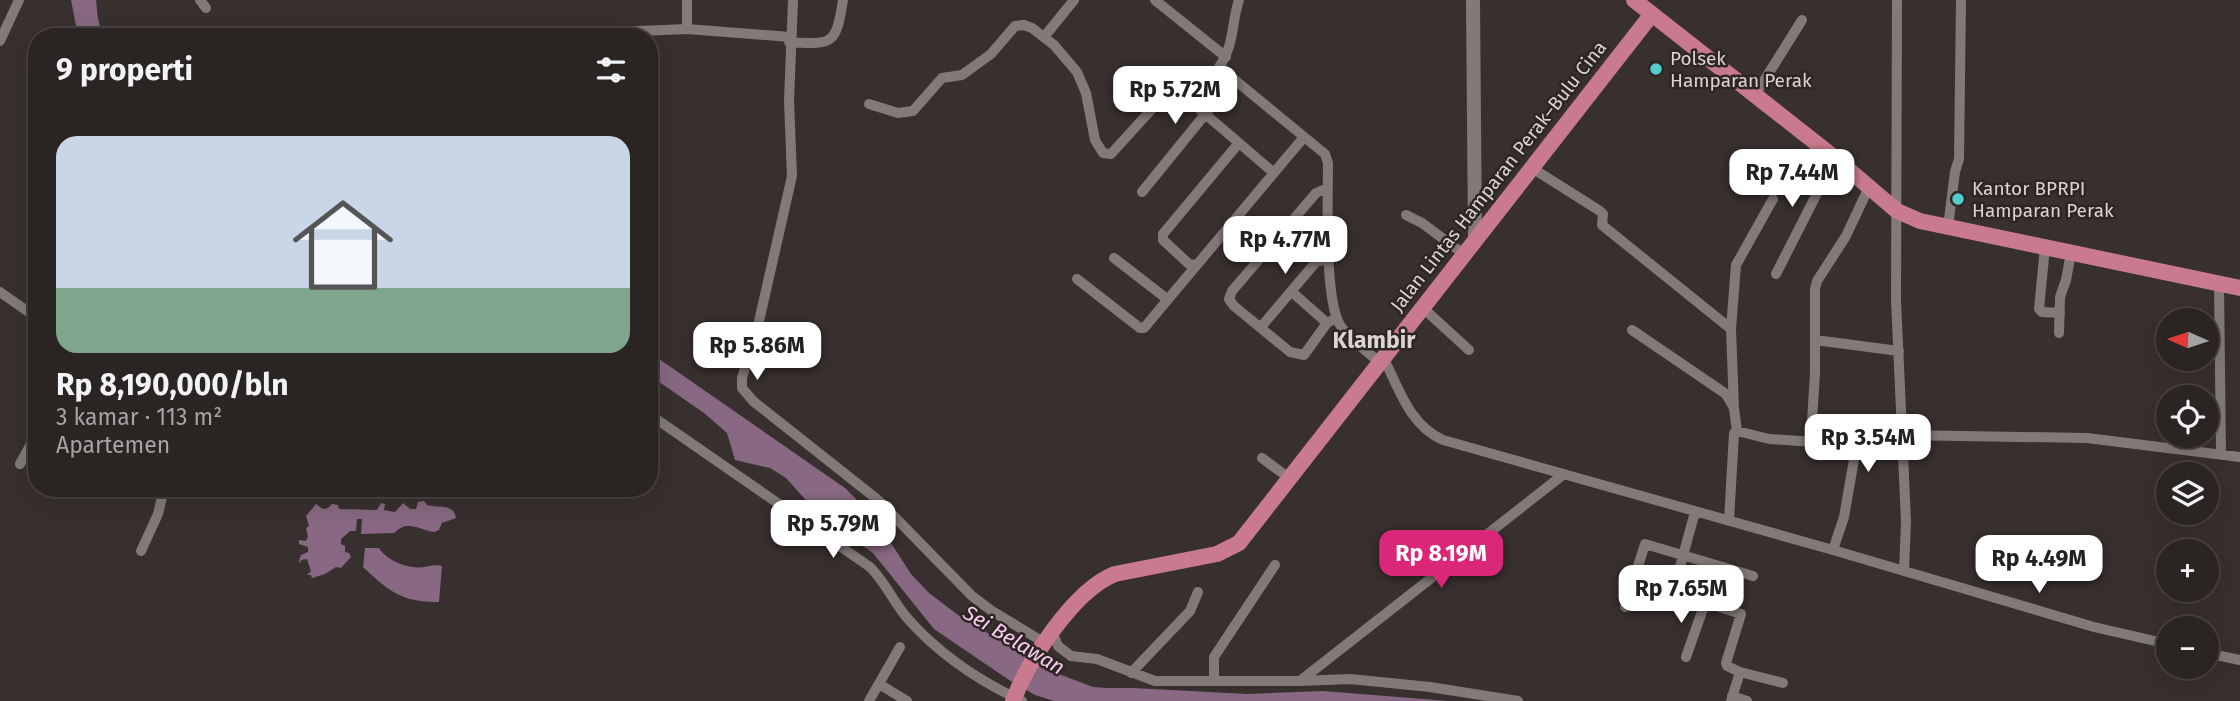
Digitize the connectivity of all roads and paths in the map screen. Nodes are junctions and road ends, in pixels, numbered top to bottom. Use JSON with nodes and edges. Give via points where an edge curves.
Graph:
{"nodes":[{"id":1,"x":19,"y":0,"type":"edge"},
{"id":2,"x":687,"y":0,"type":"edge"},
{"id":3,"x":793,"y":0,"type":"edge"},
{"id":4,"x":843,"y":0,"type":"edge"},
{"id":5,"x":1074,"y":0,"type":"edge"},
{"id":6,"x":1155,"y":0,"type":"edge"},
{"id":7,"x":1239,"y":0,"type":"edge"},
{"id":8,"x":1473,"y":0,"type":"edge"},
{"id":9,"x":1634,"y":0,"type":"edge"},
{"id":10,"x":1897,"y":0,"type":"edge"},
{"id":11,"x":1961,"y":0,"type":"edge"},
{"id":12,"x":1652,"y":14,"type":"junction"},
{"id":13,"x":1802,"y":20,"type":"dead end"},
{"id":14,"x":687,"y":29,"type":"junction"},
{"id":15,"x":658,"y":30,"type":"edge"},
{"id":16,"x":1044,"y":37,"type":"junction"},
{"id":17,"x":790,"y":40,"type":"junction"},
{"id":18,"x":0,"y":41,"type":"edge"},
{"id":19,"x":1226,"y":58,"type":"junction"},
{"id":20,"x":1233,"y":80,"type":"junction"},
{"id":21,"x":1755,"y":95,"type":"junction"},
{"id":22,"x":869,"y":104,"type":"dead end"},
{"id":23,"x":1205,"y":114,"type":"junction"},
{"id":24,"x":1304,"y":137,"type":"junction"},
{"id":25,"x":1238,"y":144,"type":"junction"},
{"id":26,"x":1835,"y":158,"type":"junction"},
{"id":27,"x":1532,"y":168,"type":"junction"},
{"id":28,"x":1274,"y":173,"type":"junction"},
{"id":29,"x":1869,"y":187,"type":"junction"},
{"id":30,"x":1328,"y":188,"type":"junction"},
{"id":31,"x":1142,"y":192,"type":"dead end"},
{"id":32,"x":1773,"y":199,"type":"dead end"},
{"id":33,"x":1897,"y":211,"type":"junction"},
{"id":34,"x":1406,"y":215,"type":"dead end"},
{"id":35,"x":1229,"y":225,"type":"junction"},
{"id":36,"x":1948,"y":226,"type":"junction"},
{"id":37,"x":1475,"y":241,"type":"junction"},
{"id":38,"x":2045,"y":247,"type":"junction"},
{"id":39,"x":2071,"y":253,"type":"junction"},
{"id":40,"x":1264,"y":254,"type":"junction"},
{"id":41,"x":1465,"y":255,"type":"junction"},
{"id":42,"x":1114,"y":258,"type":"dead end"},
{"id":43,"x":1329,"y":259,"type":"junction"},
{"id":44,"x":1195,"y":265,"type":"junction"},
{"id":45,"x":1776,"y":274,"type":"dead end"},
{"id":46,"x":1077,"y":279,"type":"dead end"},
{"id":47,"x":2219,"y":284,"type":"junction"},
{"id":48,"x":2240,"y":288,"type":"edge"},
{"id":49,"x":0,"y":292,"type":"edge"},
{"id":50,"x":1292,"y":292,"type":"junction"},
{"id":51,"x":1167,"y":299,"type":"junction"},
{"id":52,"x":1423,"y":308,"type":"junction"},
{"id":53,"x":28,"y":312,"type":"edge"},
{"id":54,"x":2060,"y":313,"type":"junction"},
{"id":55,"x":1332,"y":321,"type":"junction"},
{"id":56,"x":1261,"y":327,"type":"junction"},
{"id":57,"x":1731,"y":329,"type":"junction"},
{"id":58,"x":1632,"y":330,"type":"dead end"},
{"id":59,"x":2059,"y":333,"type":"dead end"},
{"id":60,"x":1815,"y":340,"type":"junction"},
{"id":61,"x":1469,"y":349,"type":"dead end"},
{"id":62,"x":1899,"y":351,"type":"junction"},
{"id":63,"x":1381,"y":359,"type":"junction"},
{"id":64,"x":1734,"y":408,"type":"junction"},
{"id":65,"x":658,"y":420,"type":"edge"},
{"id":66,"x":1737,"y":430,"type":"junction"},
{"id":67,"x":1903,"y":435,"type":"junction"},
{"id":68,"x":1814,"y":442,"type":"junction"},
{"id":69,"x":1856,"y":448,"type":"junction"},
{"id":70,"x":28,"y":449,"type":"edge"},
{"id":71,"x":1904,"y":452,"type":"junction"},
{"id":72,"x":2221,"y":454,"type":"junction"},
{"id":73,"x":2240,"y":457,"type":"edge"},
{"id":74,"x":1262,"y":458,"type":"dead end"},
{"id":75,"x":20,"y":464,"type":"dead end"},
{"id":76,"x":1564,"y":474,"type":"junction"},
{"id":77,"x":1289,"y":478,"type":"junction"},
{"id":78,"x":162,"y":497,"type":"edge"},
{"id":79,"x":1695,"y":512,"type":"junction"},
{"id":80,"x":1729,"y":521,"type":"junction"},
{"id":81,"x":1833,"y":550,"type":"junction"},
{"id":82,"x":141,"y":551,"type":"dead end"},
{"id":83,"x":1683,"y":554,"type":"junction"},
{"id":84,"x":1275,"y":565,"type":"dead end"},
{"id":85,"x":1904,"y":571,"type":"junction"},
{"id":86,"x":1753,"y":576,"type":"dead end"},
{"id":87,"x":1198,"y":593,"type":"dead end"},
{"id":88,"x":1705,"y":603,"type":"junction"},
{"id":89,"x":1625,"y":607,"type":"dead end"},
{"id":90,"x":1046,"y":641,"type":"junction"},
{"id":91,"x":2156,"y":641,"type":"edge"},
{"id":92,"x":900,"y":648,"type":"dead end"},
{"id":93,"x":2219,"y":656,"type":"edge"},
{"id":94,"x":1686,"y":657,"type":"dead end"},
{"id":95,"x":2240,"y":660,"type":"edge"},
{"id":96,"x":1740,"y":671,"type":"junction"},
{"id":97,"x":1131,"y":673,"type":"junction"},
{"id":98,"x":1214,"y":681,"type":"junction"},
{"id":99,"x":1300,"y":681,"type":"junction"},
{"id":100,"x":1783,"y":683,"type":"dead end"},
{"id":101,"x":879,"y":684,"type":"junction"},
{"id":102,"x":1016,"y":698,"type":"edge"},
{"id":103,"x":1731,"y":699,"type":"edge"},
{"id":104,"x":869,"y":701,"type":"edge"},
{"id":105,"x":907,"y":701,"type":"edge"},
{"id":106,"x":1518,"y":701,"type":"edge"},
{"id":107,"x":1747,"y":701,"type":"edge"}],
"edges":[{"from":1,"to":18,"type":"street"},
{"from":2,"to":14,"type":"street"},
{"from":3,"to":17,"type":"street"},
{"from":4,"to":17,"type":"street","via":[[834,35],[821,43]]},
{"from":5,"to":16,"type":"street"},
{"from":6,"to":19,"type":"street"},
{"from":7,"to":19,"type":"street"},
{"from":8,"to":37,"type":"street"},
{"from":9,"to":12,"type":"main road"},
{"from":10,"to":33,"type":"street"},
{"from":11,"to":36,"type":"street","via":[[1959,159]]},
{"from":12,"to":21,"type":"main road"},
{"from":12,"to":27,"type":"main road","name":"Jalan Lintas Hamparan Perak–Bulu Cina"},
{"from":13,"to":21,"type":"street"},
{"from":14,"to":15,"type":"street"},
{"from":14,"to":17,"type":"street"},
{"from":16,"to":22,"type":"street","via":[[1024,25],[1015,26],[982,62],[962,75],[942,78],[913,111],[898,113]]},
{"from":16,"to":23,"type":"street","via":[[1077,72],[1095,140],[1106,154],[1111,154],[1171,88]]},
{"from":17,"to":90,"type":"street","via":[[792,176],[742,388],[878,500],[972,596]]},
{"from":19,"to":20,"type":"street","via":[[1219,67]]},
{"from":20,"to":23,"type":"street"},
{"from":20,"to":24,"type":"street"},
{"from":21,"to":26,"type":"main road"},
{"from":23,"to":25,"type":"street"},
{"from":23,"to":31,"type":"street"},
{"from":24,"to":28,"type":"street"},
{"from":24,"to":30,"type":"street","via":[[1325,154]]},
{"from":25,"to":28,"type":"street"},
{"from":25,"to":44,"type":"street","via":[[1163,234],[1163,240]]},
{"from":26,"to":29,"type":"main road"},
{"from":26,"to":45,"type":"street"},
{"from":27,"to":37,"type":"main road","name":"Jalan Lintas Hamparan Perak–Bulu Cina"},
{"from":27,"to":57,"type":"street","via":[[1600,211],[1602,225]]},
{"from":28,"to":35,"type":"street"},
{"from":29,"to":33,"type":"main road"},
{"from":29,"to":60,"type":"street","via":[[1816,285]]},
{"from":30,"to":40,"type":"street","via":[[1316,193]]},
{"from":30,"to":43,"type":"street"},
{"from":32,"to":57,"type":"street","via":[[1736,265]]},
{"from":33,"to":36,"type":"main road"},
{"from":33,"to":62,"type":"street"},
{"from":34,"to":41,"type":"street"},
{"from":35,"to":40,"type":"street"},
{"from":35,"to":44,"type":"street"},
{"from":36,"to":38,"type":"main road"},
{"from":37,"to":41,"type":"main road","name":"Jalan Lintas Hamparan Perak–Bulu Cina"},
{"from":38,"to":39,"type":"main road"},
{"from":38,"to":54,"type":"street","via":[[2039,309]]},
{"from":39,"to":47,"type":"main road"},
{"from":39,"to":54,"type":"street"},
{"from":40,"to":56,"type":"street","via":[[1230,299]]},
{"from":41,"to":52,"type":"main road","name":"Jalan Lintas Hamparan Perak–Bulu Cina"},
{"from":42,"to":51,"type":"street"},
{"from":43,"to":50,"type":"street","via":[[1316,262]]},
{"from":43,"to":55,"type":"street"},
{"from":44,"to":51,"type":"street"},
{"from":46,"to":51,"type":"street","via":[[1142,328]]},
{"from":47,"to":48,"type":"main road"},
{"from":47,"to":72,"type":"street"},
{"from":49,"to":53,"type":"street"},
{"from":50,"to":55,"type":"street"},
{"from":50,"to":56,"type":"street"},
{"from":52,"to":61,"type":"street"},
{"from":52,"to":63,"type":"main road","name":"Jalan Lintas Hamparan Perak–Bulu Cina"},
{"from":54,"to":59,"type":"street"},
{"from":55,"to":56,"type":"street","via":[[1304,355],[1290,352]]},
{"from":55,"to":63,"type":"street"},
{"from":57,"to":64,"type":"street"},
{"from":58,"to":64,"type":"street","via":[[1726,394]]},
{"from":60,"to":62,"type":"street"},
{"from":60,"to":68,"type":"street"},
{"from":62,"to":67,"type":"street"},
{"from":63,"to":76,"type":"street","via":[[1412,416],[1428,432]]},
{"from":63,"to":77,"type":"main road","name":"Jalan Lintas Hamparan Perak–Bulu Cina"},
{"from":64,"to":66,"type":"street"},
{"from":65,"to":102,"type":"street","via":[[870,567],[904,614],[944,654]]},
{"from":66,"to":68,"type":"street","via":[[1769,439]]},
{"from":66,"to":80,"type":"street"},
{"from":67,"to":71,"type":"street"},
{"from":67,"to":72,"type":"street","via":[[2087,438]]},
{"from":68,"to":69,"type":"street"},
{"from":69,"to":71,"type":"street"},
{"from":69,"to":81,"type":"street"},
{"from":70,"to":75,"type":"street"},
{"from":71,"to":85,"type":"street"},
{"from":72,"to":73,"type":"street"},
{"from":74,"to":77,"type":"street"},
{"from":76,"to":79,"type":"street"},
{"from":76,"to":99,"type":"street"},
{"from":77,"to":90,"type":"main road","name":"Jalan Lintas Hamparan Perak–Bulu Cina","via":[[1233,548],[1109,576],[1076,601]]},
{"from":78,"to":82,"type":"street"},
{"from":79,"to":80,"type":"street"},
{"from":79,"to":83,"type":"street"},
{"from":80,"to":81,"type":"street"},
{"from":81,"to":85,"type":"street"},
{"from":83,"to":86,"type":"street"},
{"from":83,"to":88,"type":"street","via":[[1673,593]]},
{"from":83,"to":89,"type":"street","via":[[1644,544]]},
{"from":84,"to":98,"type":"street","via":[[1214,657]]},
{"from":85,"to":91,"type":"street"},
{"from":87,"to":97,"type":"street","via":[[1190,611]]},
{"from":88,"to":94,"type":"street"},
{"from":88,"to":96,"type":"street","via":[[1741,614],[1726,663]]},
{"from":90,"to":97,"type":"street","via":[[1071,656],[1097,659]]},
{"from":90,"to":102,"type":"main road","name":"Jalan Lintas Hamparan Perak–Bulu Cina"},
{"from":92,"to":101,"type":"street"},
{"from":93,"to":95,"type":"street"},
{"from":96,"to":100,"type":"street"},
{"from":96,"to":103,"type":"street"},
{"from":97,"to":98,"type":"street","via":[[1155,681]]},
{"from":98,"to":99,"type":"street"},
{"from":99,"to":106,"type":"street","via":[[1385,681]]},
{"from":101,"to":104,"type":"street"},
{"from":101,"to":105,"type":"street"},
{"from":103,"to":107,"type":"street"}]}
